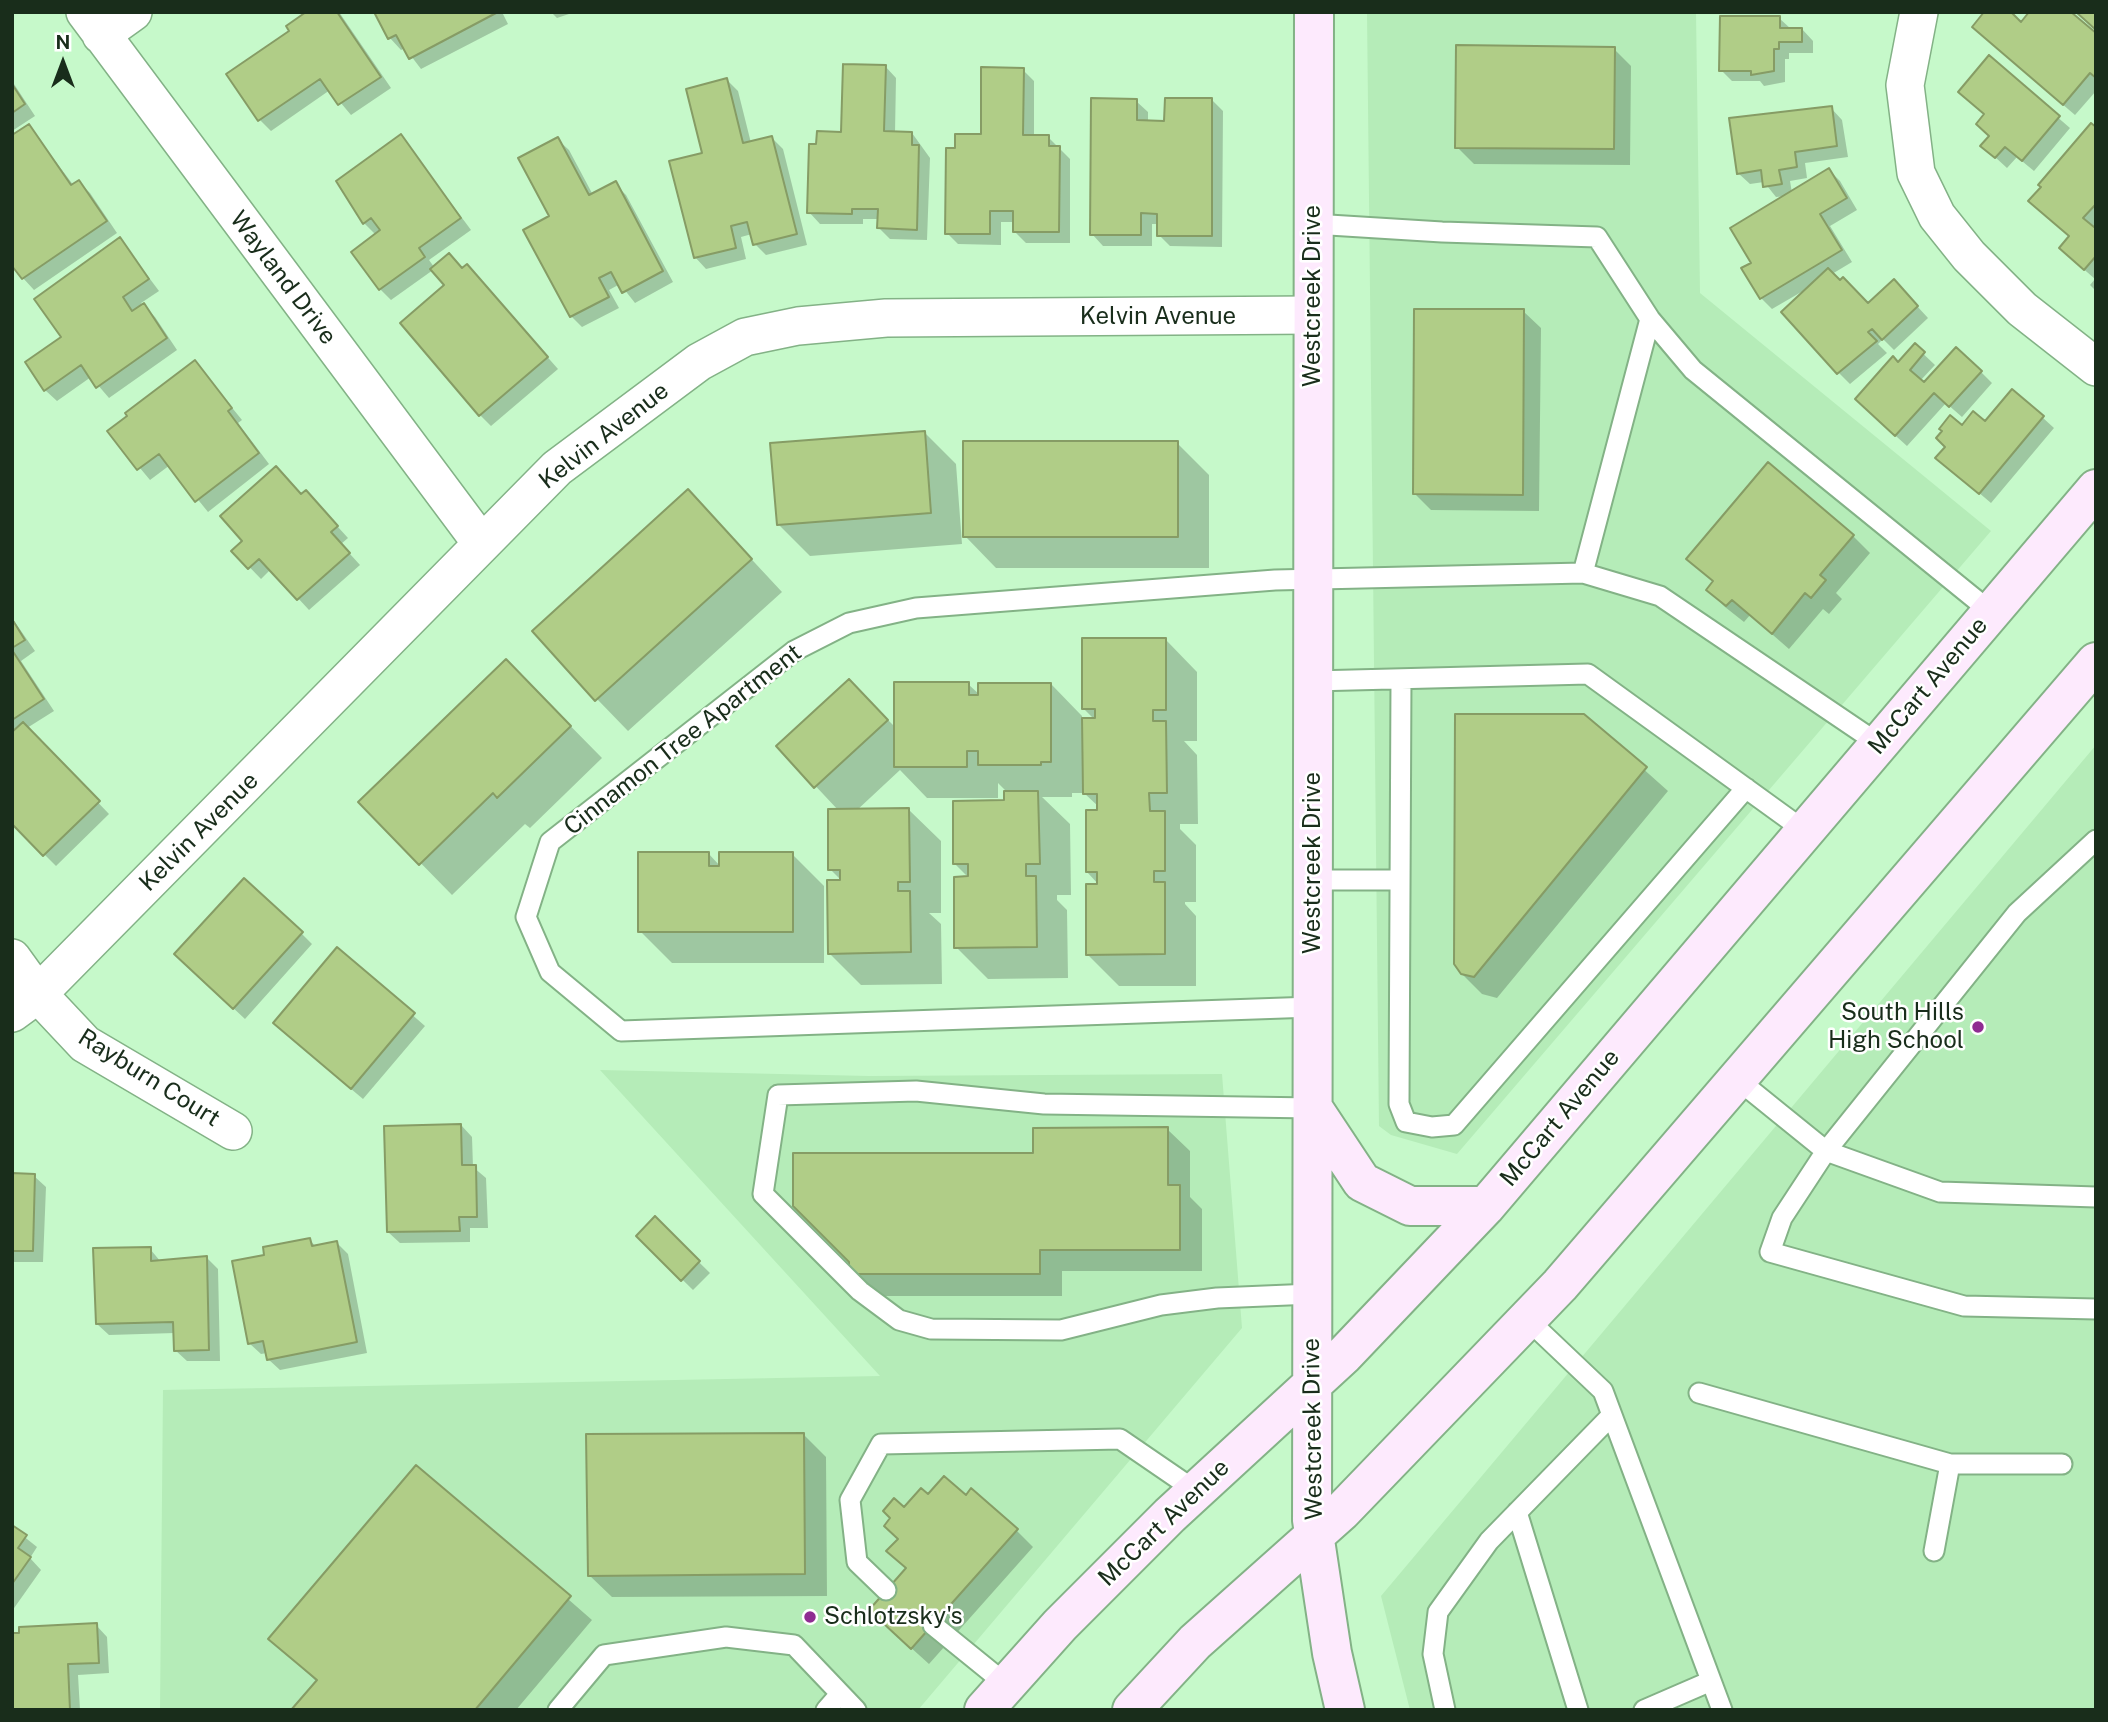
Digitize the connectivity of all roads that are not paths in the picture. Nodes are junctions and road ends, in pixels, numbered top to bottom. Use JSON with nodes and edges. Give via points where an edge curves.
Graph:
{"nodes":[{"id":1,"x":133,"y":12,"type":"edge"},
{"id":2,"x":1314,"y":12,"type":"edge"},
{"id":3,"x":1919,"y":12,"type":"edge"},
{"id":4,"x":93,"y":24,"type":"edge"},
{"id":5,"x":1313,"y":224,"type":"junction"},
{"id":6,"x":1313,"y":315,"type":"junction"},
{"id":7,"x":1650,"y":319,"type":"junction"},
{"id":8,"x":2096,"y":367,"type":"edge"},
{"id":9,"x":2096,"y":489,"type":"edge"},
{"id":10,"x":482,"y":544,"type":"junction"},
{"id":11,"x":1583,"y":573,"type":"junction"},
{"id":12,"x":1313,"y":580,"type":"junction"},
{"id":13,"x":1992,"y":612,"type":"junction"},
{"id":14,"x":2096,"y":662,"type":"edge"},
{"id":15,"x":1401,"y":679,"type":"junction"},
{"id":16,"x":1313,"y":681,"type":"junction"},
{"id":17,"x":1879,"y":744,"type":"junction"},
{"id":18,"x":1746,"y":788,"type":"junction"},
{"id":19,"x":1805,"y":831,"type":"junction"},
{"id":20,"x":2096,"y":840,"type":"edge"},
{"id":21,"x":1313,"y":880,"type":"junction"},
{"id":22,"x":1399,"y":880,"type":"junction"},
{"id":23,"x":12,"y":958,"type":"edge"},
{"id":24,"x":25,"y":1003,"type":"edge"},
{"id":25,"x":1313,"y":1007,"type":"junction"},
{"id":26,"x":1737,"y":1079,"type":"junction"},
{"id":27,"x":1313,"y":1108,"type":"junction"},
{"id":28,"x":233,"y":1131,"type":"dead end"},
{"id":29,"x":1826,"y":1151,"type":"junction"},
{"id":30,"x":2096,"y":1197,"type":"edge"},
{"id":31,"x":1486,"y":1206,"type":"junction"},
{"id":32,"x":1312,"y":1294,"type":"junction"},
{"id":33,"x":2096,"y":1309,"type":"edge"},
{"id":34,"x":1527,"y":1318,"type":"junction"},
{"id":35,"x":1312,"y":1383,"type":"junction"},
{"id":36,"x":1699,"y":1393,"type":"dead end"},
{"id":37,"x":1612,"y":1415,"type":"junction"},
{"id":38,"x":1951,"y":1464,"type":"junction"},
{"id":39,"x":2062,"y":1464,"type":"dead end"},
{"id":40,"x":1196,"y":1491,"type":"junction"},
{"id":41,"x":1517,"y":1512,"type":"junction"},
{"id":42,"x":1315,"y":1536,"type":"junction"},
{"id":43,"x":1934,"y":1550,"type":"dead end"},
{"id":44,"x":887,"y":1590,"type":"dead end"},
{"id":45,"x":933,"y":1625,"type":"dead end"},
{"id":46,"x":1711,"y":1681,"type":"junction"},
{"id":47,"x":841,"y":1694,"type":"junction"},
{"id":48,"x":995,"y":1697,"type":"edge"},
{"id":49,"x":558,"y":1710,"type":"edge"},
{"id":50,"x":826,"y":1710,"type":"edge"},
{"id":51,"x":856,"y":1710,"type":"edge"},
{"id":52,"x":1132,"y":1710,"type":"edge"},
{"id":53,"x":1345,"y":1710,"type":"edge"},
{"id":54,"x":1445,"y":1710,"type":"edge"},
{"id":55,"x":1578,"y":1710,"type":"edge"},
{"id":56,"x":1644,"y":1710,"type":"edge"},
{"id":57,"x":1722,"y":1710,"type":"edge"}],
"edges":[{"from":1,"to":4,"type":"street"},
{"from":2,"to":5,"type":"main road","name":"Westcreek Drive"},
{"from":3,"to":8,"type":"street","via":[[1905,85],[1916,173],[1937,216],[2022,309]]},
{"from":4,"to":10,"type":"street","name":"Wayland Drive"},
{"from":5,"to":6,"type":"main road","name":"Westcreek Drive"},
{"from":5,"to":7,"type":"lane","via":[[1597,237]]},
{"from":6,"to":10,"type":"street","name":"Kelvin Avenue","via":[[887,318],[798,326],[745,337],[699,362],[557,468]]},
{"from":6,"to":12,"type":"main road","name":"Westcreek Drive"},
{"from":7,"to":11,"type":"lane"},
{"from":7,"to":13,"type":"lane","via":[[1693,370]]},
{"from":9,"to":13,"type":"main road","name":"McCart Avenue"},
{"from":10,"to":24,"type":"street","name":"Kelvin Avenue"},
{"from":11,"to":12,"type":"lane","name":"Cinnamon Tree Apartment"},
{"from":11,"to":17,"type":"lane","name":"Cinnamon Tree Apartment","via":[[1660,596]]},
{"from":12,"to":16,"type":"main road","name":"Westcreek Drive"},
{"from":12,"to":25,"type":"lane","name":"Cinnamon Tree Apartment","via":[[916,608],[849,623],[794,651],[550,842],[526,917],[550,972],[621,1031]]},
{"from":13,"to":17,"type":"main road","name":"McCart Avenue"},
{"from":14,"to":26,"type":"main road"},
{"from":15,"to":16,"type":"lane"},
{"from":15,"to":18,"type":"lane","via":[[1588,674]]},
{"from":15,"to":22,"type":"lane"},
{"from":16,"to":21,"type":"main road","name":"Westcreek Drive"},
{"from":17,"to":19,"type":"main road","name":"McCart Avenue"},
{"from":18,"to":19,"type":"lane"},
{"from":18,"to":22,"type":"lane","via":[[1454,1125],[1406,1122],[1399,1104]]},
{"from":19,"to":31,"type":"main road","name":"McCart Avenue"},
{"from":20,"to":29,"type":"lane","via":[[2017,913]]},
{"from":21,"to":22,"type":"lane"},
{"from":21,"to":25,"type":"main road","name":"Westcreek Drive"},
{"from":23,"to":24,"type":"street","name":"Rayburn Court"},
{"from":24,"to":28,"type":"street","name":"Rayburn Court"},
{"from":25,"to":27,"type":"main road","name":"Westcreek Drive"},
{"from":26,"to":29,"type":"lane"},
{"from":26,"to":34,"type":"main road"},
{"from":27,"to":31,"type":"main road","via":[[1362,1182],[1410,1206]]},
{"from":27,"to":32,"type":"main road","name":"Westcreek Drive"},
{"from":27,"to":32,"type":"lane","via":[[1044,1104],[916,1091],[778,1095],[763,1195],[860,1291],[899,1320],[931,1329],[1061,1330],[1161,1304]]},
{"from":29,"to":30,"type":"lane","via":[[1940,1192]]},
{"from":29,"to":33,"type":"lane","via":[[1782,1218],[1770,1252],[1964,1306]]},
{"from":31,"to":35,"type":"main road","name":"McCart Avenue"},
{"from":32,"to":35,"type":"main road","name":"Westcreek Drive"},
{"from":34,"to":37,"type":"lane","via":[[1603,1391]]},
{"from":34,"to":42,"type":"main road"},
{"from":35,"to":40,"type":"main road","name":"McCart Avenue"},
{"from":35,"to":42,"type":"main road","name":"Westcreek Drive"},
{"from":36,"to":38,"type":"lane"},
{"from":37,"to":41,"type":"lane"},
{"from":37,"to":46,"type":"lane"},
{"from":38,"to":39,"type":"lane"},
{"from":38,"to":43,"type":"lane"},
{"from":40,"to":44,"type":"lane","via":[[1120,1439],[881,1444],[850,1500],[857,1562]]},
{"from":40,"to":48,"type":"main road","name":"McCart Avenue","via":[[1060,1625]]},
{"from":41,"to":54,"type":"lane","via":[[1489,1541],[1438,1612],[1433,1654]]},
{"from":41,"to":55,"type":"lane"},
{"from":42,"to":52,"type":"main road","via":[[1195,1642]]},
{"from":42,"to":53,"type":"main road","name":"Westcreek Drive"},
{"from":45,"to":48,"type":"lane","via":[[970,1655]]},
{"from":46,"to":56,"type":"lane"},
{"from":46,"to":57,"type":"lane"},
{"from":47,"to":49,"type":"lane","via":[[794,1645],[726,1637],[604,1655]]},
{"from":47,"to":50,"type":"lane"},
{"from":47,"to":51,"type":"lane"}]}
